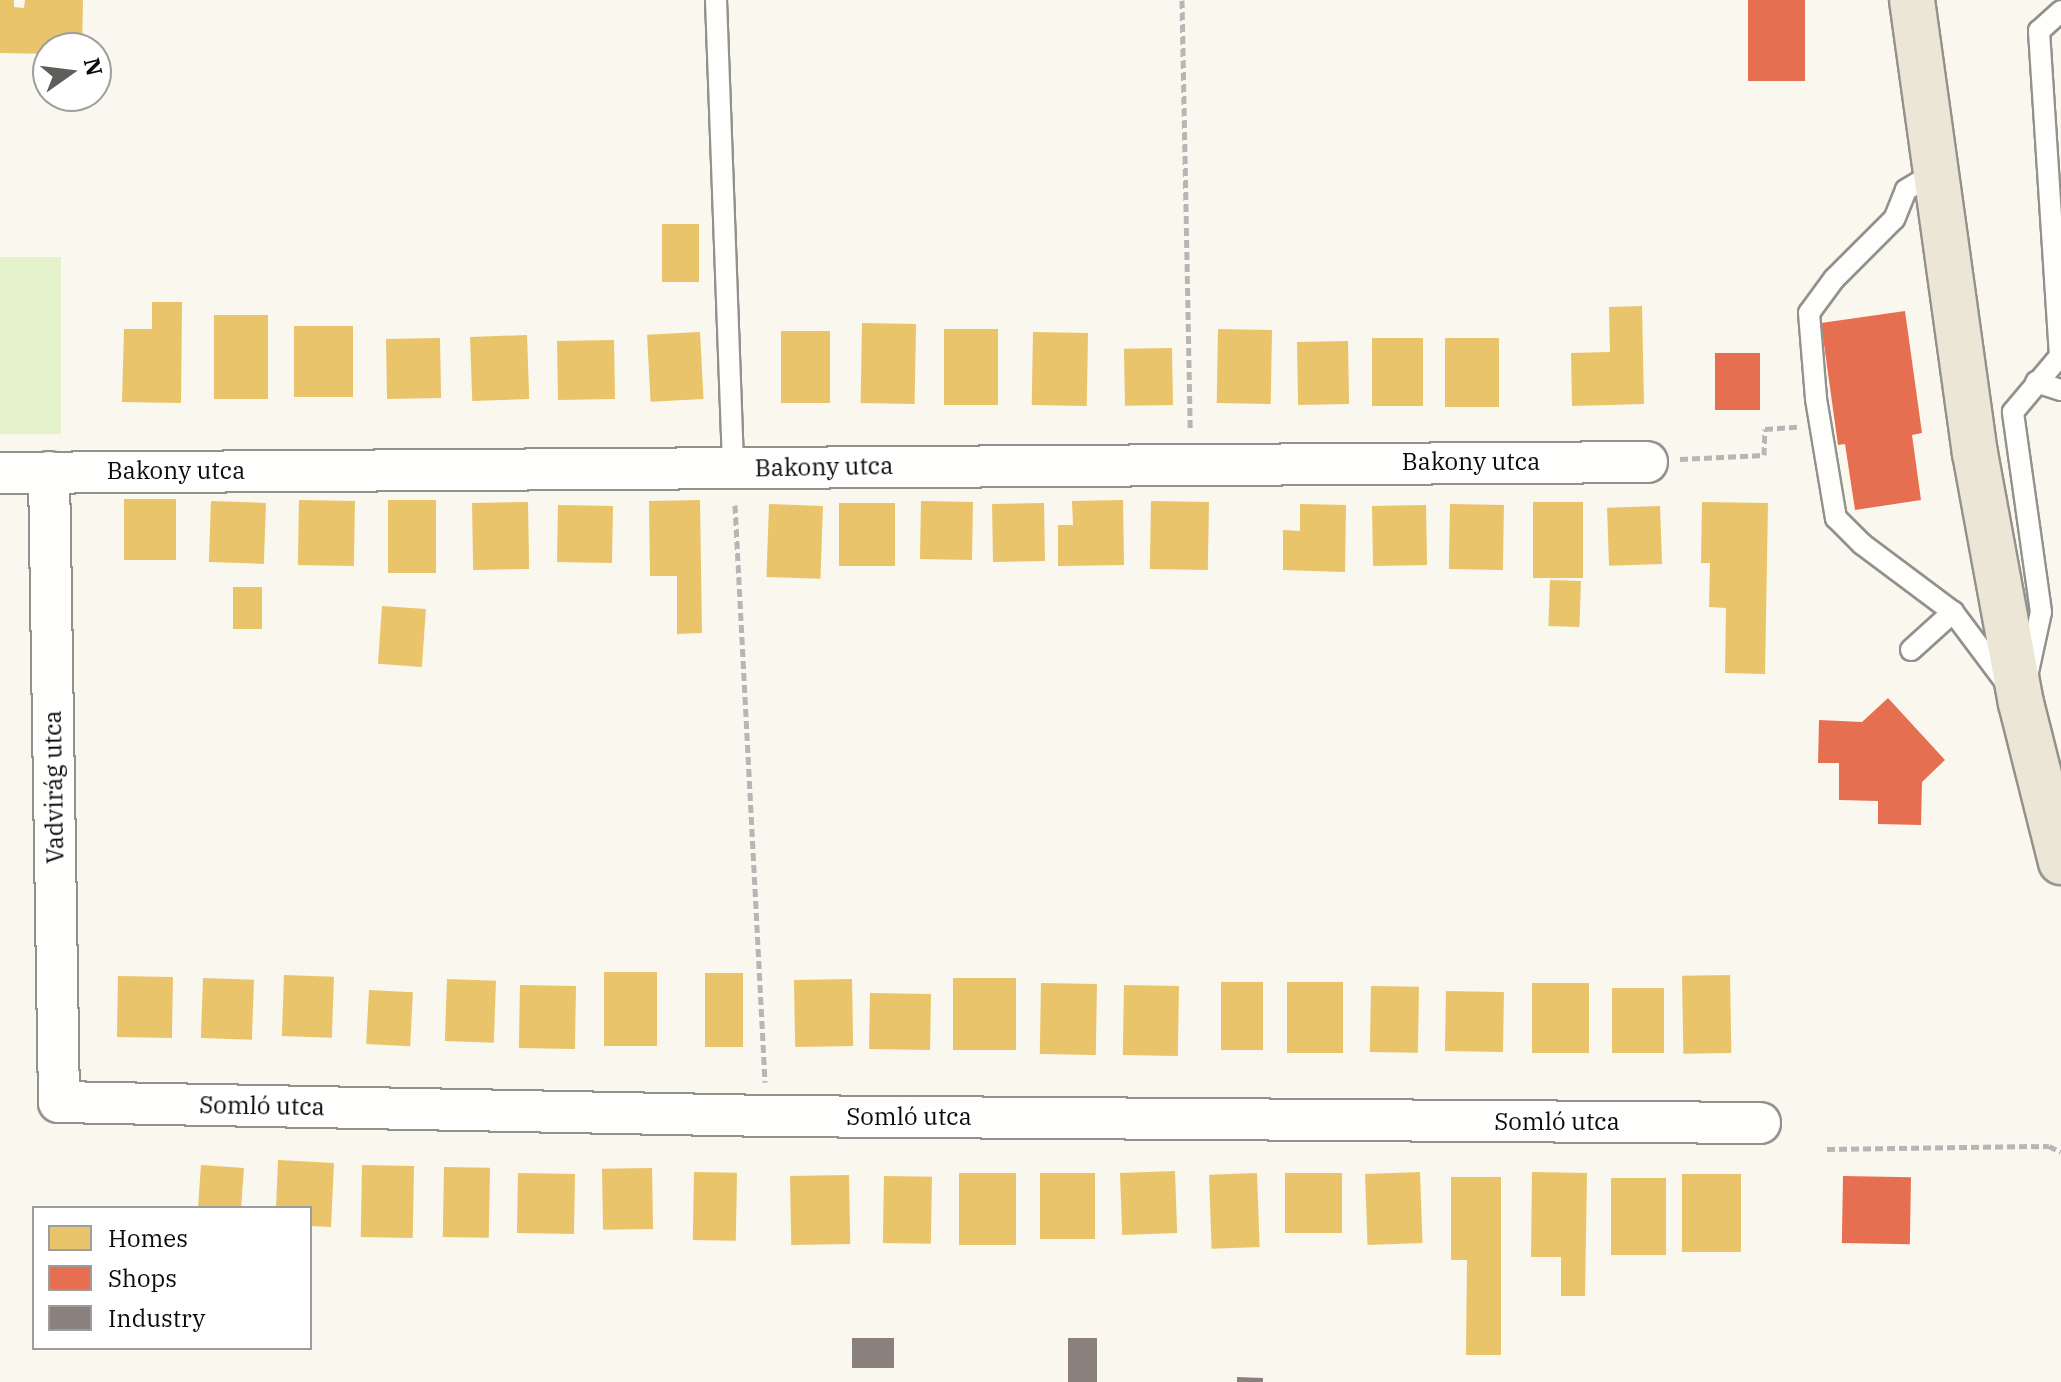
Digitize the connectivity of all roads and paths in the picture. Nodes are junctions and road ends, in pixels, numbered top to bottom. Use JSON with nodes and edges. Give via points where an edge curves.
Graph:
{"nodes":[{"id":1,"x":716,"y":0,"type":"edge"},
{"id":2,"x":1182,"y":0,"type":"edge"},
{"id":3,"x":1912,"y":0,"type":"edge"},
{"id":4,"x":2061,"y":11,"type":"edge"},
{"id":5,"x":1934,"y":173,"type":"junction"},
{"id":6,"x":2061,"y":356,"type":"edge"},
{"id":7,"x":2036,"y":382,"type":"junction"},
{"id":8,"x":2061,"y":390,"type":"edge"},
{"id":9,"x":1798,"y":427,"type":"dead end"},
{"id":10,"x":1191,"y":462,"type":"junction"},
{"id":11,"x":1647,"y":462,"type":"joint"},
{"id":12,"x":733,"y":468,"type":"junction"},
{"id":13,"x":49,"y":472,"type":"junction"},
{"id":14,"x":0,"y":473,"type":"edge"},
{"id":15,"x":1953,"y":612,"type":"junction"},
{"id":16,"x":1911,"y":650,"type":"dead end"},
{"id":17,"x":2021,"y":703,"type":"junction"},
{"id":18,"x":2061,"y":862,"type":"edge"},
{"id":19,"x":59,"y":1102,"type":"joint"},
{"id":20,"x":767,"y":1116,"type":"junction"},
{"id":21,"x":1760,"y":1123,"type":"dead end"},
{"id":22,"x":1827,"y":1149,"type":"dead end"},
{"id":23,"x":2061,"y":1152,"type":"edge"}],
"edges":[{"from":1,"to":12,"type":"lane"},
{"from":2,"to":10,"type":"path"},
{"from":3,"to":5,"type":"main road"},
{"from":4,"to":6,"type":"lane","via":[[2039,31]]},
{"from":5,"to":15,"type":"lane","via":[[1906,190],[1894,219],[1834,279],[1809,313],[1836,518]]},
{"from":5,"to":17,"type":"main road","via":[[1975,453]]},
{"from":6,"to":7,"type":"lane"},
{"from":7,"to":8,"type":"lane"},
{"from":7,"to":17,"type":"lane","via":[[2013,412],[2041,612]]},
{"from":9,"to":11,"type":"path","via":[[1765,429],[1764,455]]},
{"from":10,"to":11,"type":"street","name":"Bakony utca"},
{"from":10,"to":12,"type":"street","name":"Bakony utca"},
{"from":12,"to":13,"type":"street","name":"Bakony utca"},
{"from":12,"to":20,"type":"path"},
{"from":13,"to":14,"type":"street","name":"Bakony utca"},
{"from":13,"to":19,"type":"street","name":"Vadvirág utca"},
{"from":15,"to":16,"type":"lane"},
{"from":15,"to":17,"type":"lane"},
{"from":17,"to":18,"type":"main road"},
{"from":19,"to":20,"type":"street","name":"Somló utca"},
{"from":20,"to":21,"type":"street","name":"Somló utca"},
{"from":22,"to":23,"type":"path","via":[[2049,1146]]}]}
